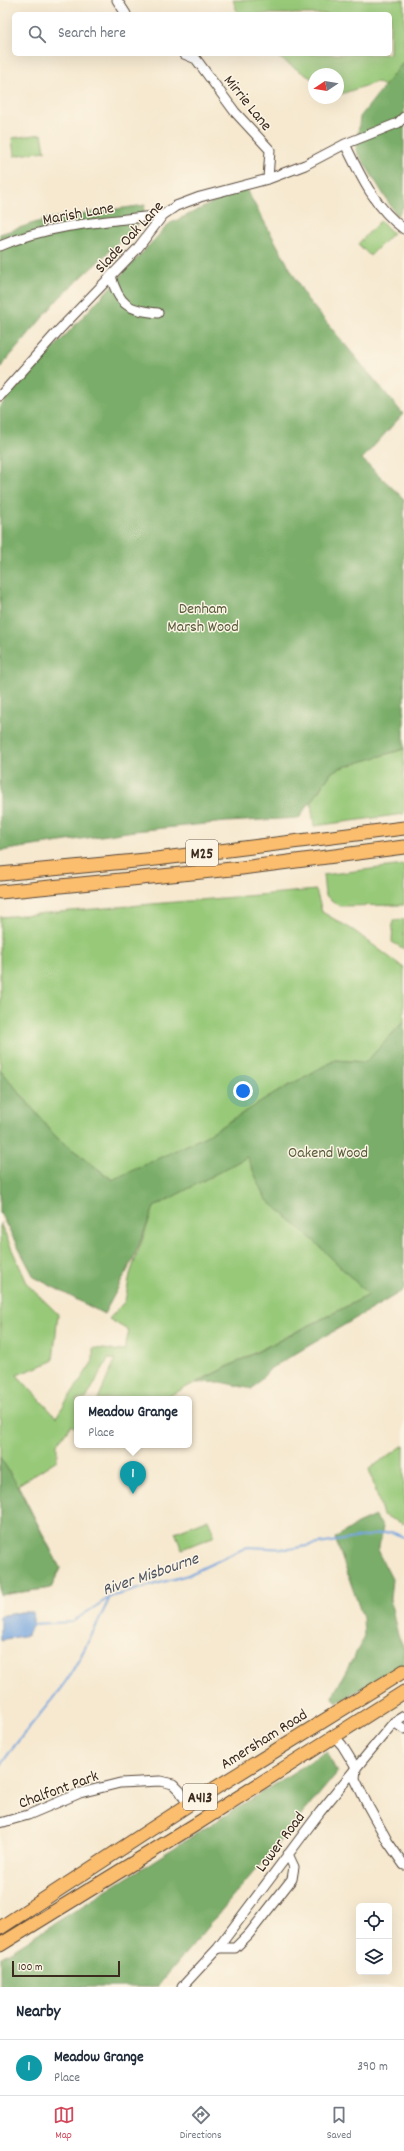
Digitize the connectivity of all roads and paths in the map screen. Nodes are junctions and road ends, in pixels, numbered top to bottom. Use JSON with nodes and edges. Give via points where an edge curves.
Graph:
{"nodes":[{"id":1,"x":117,"y":0,"type":"edge"},
{"id":2,"x":125,"y":12,"type":"edge"},
{"id":3,"x":189,"y":56,"type":"edge"},
{"id":4,"x":404,"y":117,"type":"edge"},
{"id":5,"x":345,"y":144,"type":"junction"},
{"id":6,"x":268,"y":179,"type":"junction"},
{"id":7,"x":163,"y":215,"type":"junction"},
{"id":8,"x":404,"y":229,"type":"edge"},
{"id":9,"x":0,"y":246,"type":"edge"},
{"id":10,"x":111,"y":276,"type":"junction"},
{"id":11,"x":158,"y":313,"type":"dead end"},
{"id":12,"x":0,"y":396,"type":"edge"},
{"id":13,"x":404,"y":828,"type":"edge"},
{"id":14,"x":404,"y":846,"type":"edge"},
{"id":15,"x":0,"y":874,"type":"edge"},
{"id":16,"x":0,"y":892,"type":"edge"},
{"id":17,"x":404,"y":1671,"type":"edge"},
{"id":18,"x":404,"y":1692,"type":"edge"},
{"id":19,"x":404,"y":1716,"type":"edge"},
{"id":20,"x":394,"y":1722,"type":"junction"},
{"id":21,"x":404,"y":1729,"type":"edge"},
{"id":22,"x":334,"y":1736,"type":"junction"},
{"id":23,"x":356,"y":1768,"type":"junction"},
{"id":24,"x":188,"y":1804,"type":"junction"},
{"id":25,"x":0,"y":1823,"type":"edge"},
{"id":26,"x":288,"y":1854,"type":"junction"},
{"id":27,"x":404,"y":1865,"type":"edge"},
{"id":28,"x":0,"y":1928,"type":"edge"},
{"id":29,"x":0,"y":1945,"type":"edge"},
{"id":30,"x":218,"y":1948,"type":"junction"},
{"id":31,"x":182,"y":1987,"type":"edge"}],
"edges":[{"from":1,"to":2,"type":"street"},
{"from":3,"to":6,"type":"street","name":"Mirrie Lane","via":[[196,59],[235,112],[270,150]]},
{"from":4,"to":5,"type":"street","name":"Slade Oak Lane","via":[[398,123]]},
{"from":5,"to":6,"type":"street","name":"Slade Oak Lane","via":[[305,166]]},
{"from":5,"to":8,"type":"street","via":[[368,189],[393,221]]},
{"from":6,"to":7,"type":"street","name":"Slade Oak Lane","via":[[200,197],[176,206]]},
{"from":7,"to":9,"type":"street","name":"Marish Lane","via":[[91,222],[22,237]]},
{"from":7,"to":10,"type":"street","name":"Slade Oak Lane","via":[[137,249]]},
{"from":10,"to":11,"type":"street","via":[[114,288],[124,304],[136,311]]},
{"from":10,"to":12,"type":"street","name":"Slade Oak Lane"},
{"from":13,"to":15,"type":"highway","number":"M25","via":[[180,856]]},
{"from":14,"to":16,"type":"highway","number":"M25","via":[[242,868]]},
{"from":17,"to":24,"type":"highway","name":"Amersham Road","number":"A413"},
{"from":18,"to":22,"type":"highway","number":"A413"},
{"from":19,"to":20,"type":"street","name":"Lower Road"},
{"from":20,"to":21,"type":"street"},
{"from":20,"to":23,"type":"street","name":"Lower Road"},
{"from":22,"to":23,"type":"street"},
{"from":22,"to":29,"type":"highway","number":"A413"},
{"from":23,"to":26,"type":"street","name":"Lower Road"},
{"from":23,"to":27,"type":"street","via":[[355,1779],[368,1806]]},
{"from":24,"to":25,"type":"street","name":"Chalfont Park","via":[[173,1784],[120,1783],[80,1793],[28,1815]]},
{"from":24,"to":28,"type":"highway","name":"Amersham Road","number":"A413"},
{"from":26,"to":30,"type":"street","name":"Lower Road"},
{"from":26,"to":30,"type":"street","via":[[294,1867],[292,1879],[235,1948]]},
{"from":30,"to":31,"type":"street","name":"Lower Road"}]}
